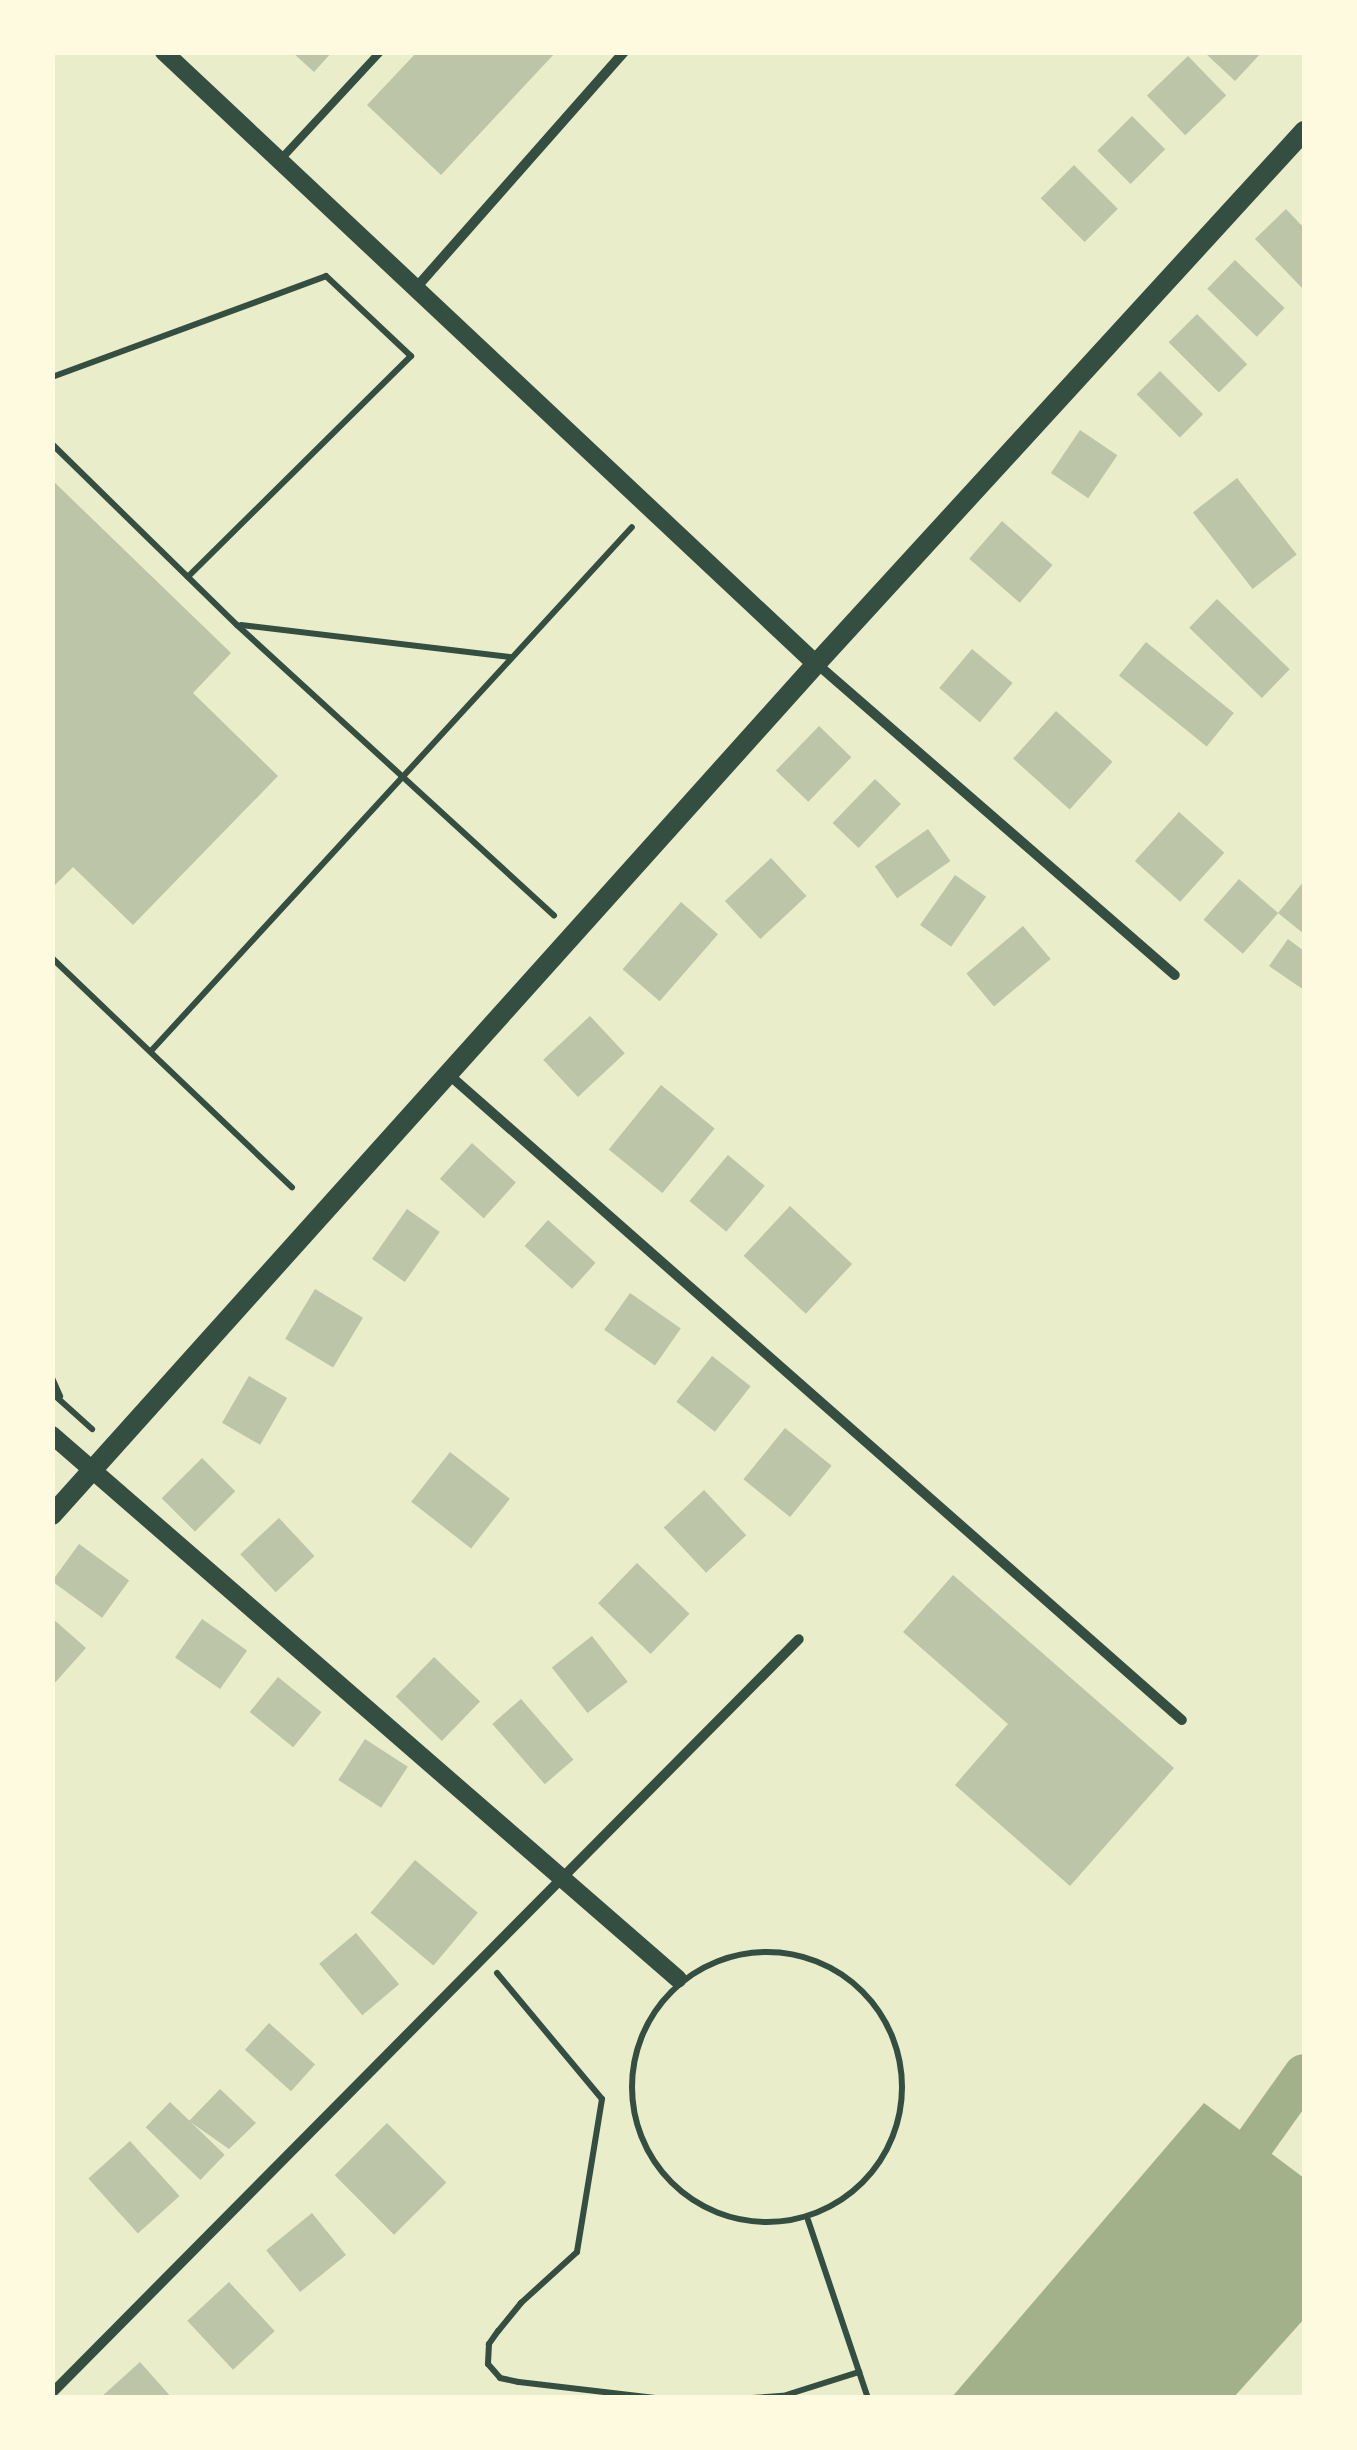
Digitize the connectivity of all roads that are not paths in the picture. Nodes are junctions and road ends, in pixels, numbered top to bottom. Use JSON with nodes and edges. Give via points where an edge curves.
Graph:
{"nodes":[{"id":1,"x":164,"y":52,"type":"edge"},
{"id":2,"x":380,"y":52,"type":"edge"},
{"id":3,"x":624,"y":52,"type":"edge"},
{"id":4,"x":1304,"y":131,"type":"edge"},
{"id":5,"x":280,"y":160,"type":"junction"},
{"id":6,"x":415,"y":289,"type":"junction"},
{"id":7,"x":816,"y":664,"type":"junction"},
{"id":8,"x":1174,"y":975,"type":"dead end"},
{"id":9,"x":447,"y":1073,"type":"junction"},
{"id":10,"x":52,"y":1436,"type":"edge"},
{"id":11,"x":92,"y":1470,"type":"junction"},
{"id":12,"x":52,"y":1515,"type":"edge"},
{"id":13,"x":800,"y":1639,"type":"dead end"},
{"id":14,"x":1182,"y":1720,"type":"dead end"},
{"id":15,"x":562,"y":1877,"type":"junction"},
{"id":16,"x":678,"y":1979,"type":"road end"},
{"id":17,"x":52,"y":2393,"type":"edge"}],
"edges":[{"from":1,"to":5,"type":"street"},
{"from":2,"to":5,"type":"lane"},
{"from":3,"to":6,"type":"street"},
{"from":4,"to":7,"type":"main road"},
{"from":5,"to":6,"type":"street"},
{"from":6,"to":7,"type":"street"},
{"from":7,"to":8,"type":"street"},
{"from":7,"to":9,"type":"main road"},
{"from":9,"to":11,"type":"main road"},
{"from":9,"to":14,"type":"street"},
{"from":10,"to":11,"type":"street"},
{"from":11,"to":12,"type":"main road"},
{"from":11,"to":15,"type":"street"},
{"from":13,"to":15,"type":"street"},
{"from":15,"to":16,"type":"street"},
{"from":15,"to":17,"type":"street"}]}
